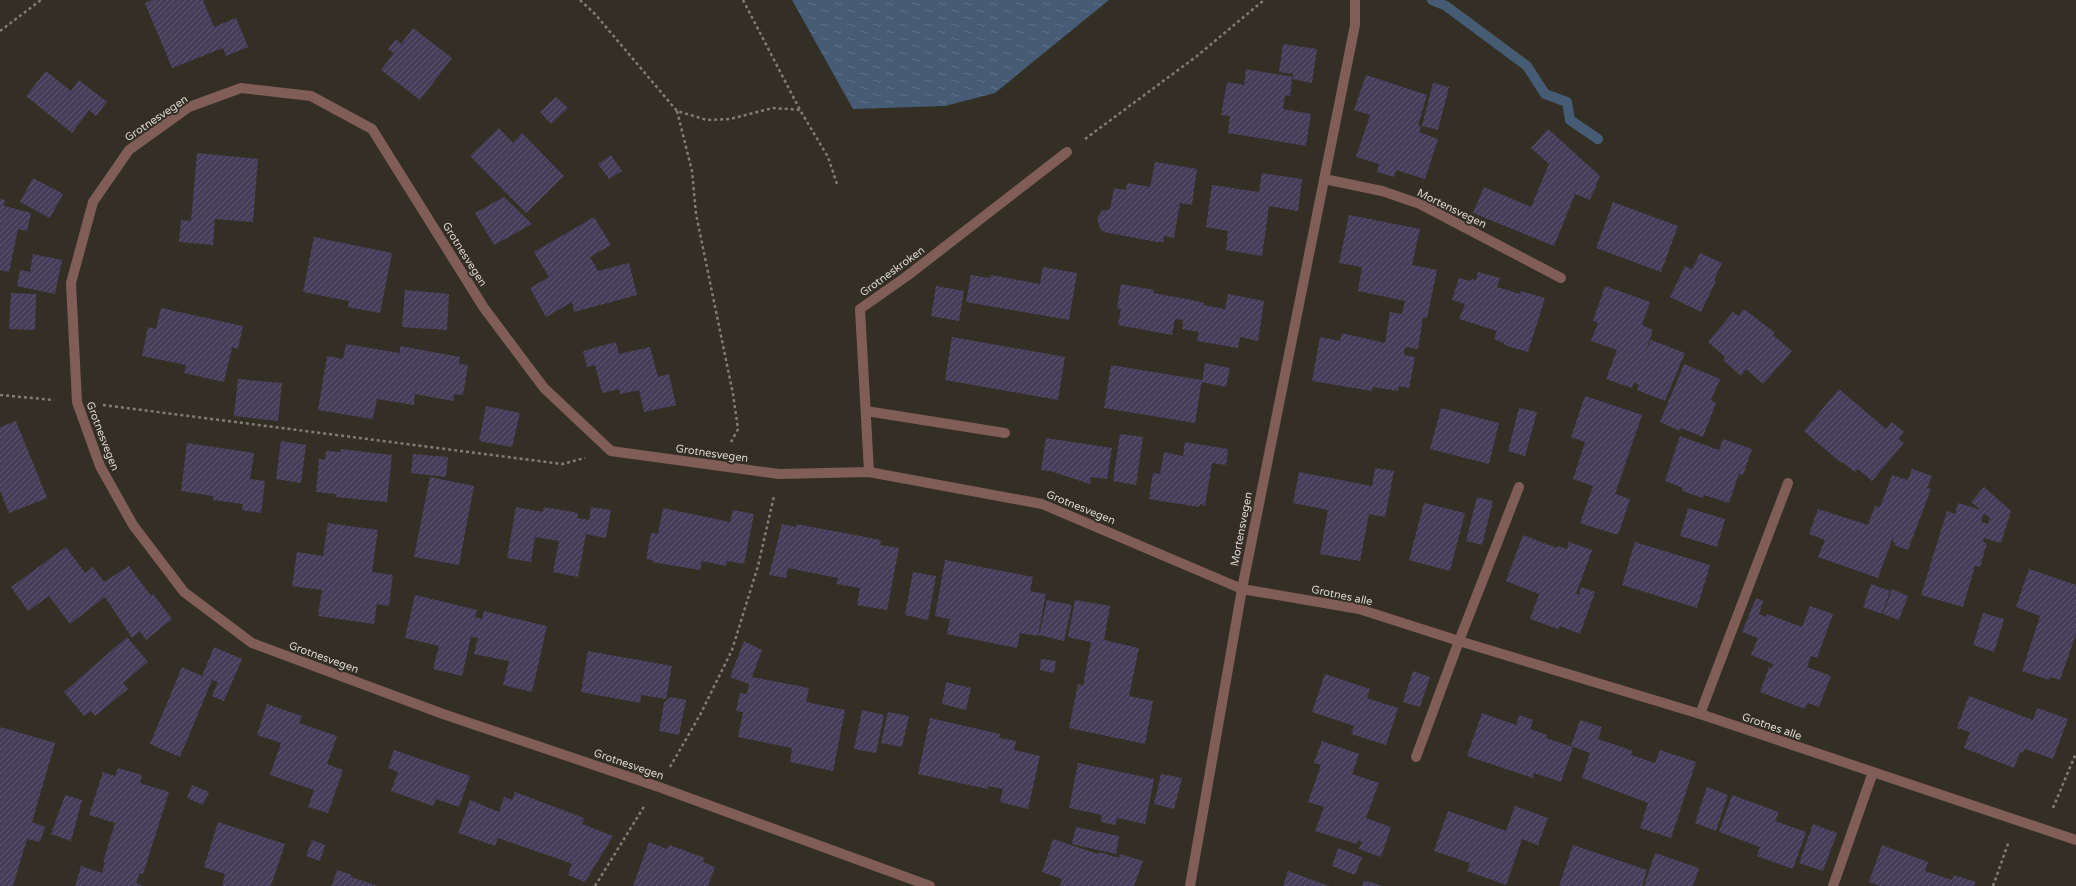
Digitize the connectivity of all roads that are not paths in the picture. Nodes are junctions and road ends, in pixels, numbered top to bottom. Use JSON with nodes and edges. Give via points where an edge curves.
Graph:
{"nodes":[{"id":1,"x":1355,"y":0,"type":"edge"},
{"id":2,"x":1067,"y":152,"type":"road end"},
{"id":3,"x":1324,"y":179,"type":"junction"},
{"id":4,"x":1561,"y":278,"type":"dead end"},
{"id":5,"x":866,"y":411,"type":"junction"},
{"id":6,"x":1005,"y":433,"type":"dead end"},
{"id":7,"x":869,"y":472,"type":"junction"},
{"id":8,"x":1788,"y":483,"type":"dead end"},
{"id":9,"x":1519,"y":487,"type":"dead end"},
{"id":10,"x":1242,"y":589,"type":"junction"},
{"id":11,"x":1459,"y":641,"type":"junction"},
{"id":12,"x":1700,"y":714,"type":"junction"},
{"id":13,"x":1416,"y":757,"type":"dead end"},
{"id":14,"x":1873,"y":772,"type":"junction"},
{"id":15,"x":2076,"y":840,"type":"edge"},
{"id":16,"x":930,"y":886,"type":"edge"},
{"id":17,"x":1190,"y":886,"type":"edge"},
{"id":18,"x":1834,"y":886,"type":"edge"}],
"edges":[{"from":1,"to":3,"type":"street","name":"Mortensvegen","via":[[1355,25]]},
{"from":2,"to":5,"type":"street","name":"Grotneskroken","via":[[907,276],[860,308]]},
{"from":3,"to":4,"type":"street","name":"Mortensvegen","via":[[1382,191],[1420,204]]},
{"from":3,"to":10,"type":"street","name":"Mortensvegen"},
{"from":5,"to":6,"type":"street"},
{"from":5,"to":7,"type":"street","name":"Grotneskroken"},
{"from":7,"to":10,"type":"street","name":"Grotnesvegen","via":[[1042,504]]},
{"from":7,"to":16,"type":"street","name":"Grotnesvegen","via":[[779,474],[611,451],[544,388],[489,314],[372,129],[311,96],[241,88],[189,107],[129,150],[93,202],[71,283],[77,402],[100,466],[133,525],[184,592],[252,643],[443,714],[659,787]]},
{"from":8,"to":12,"type":"street"},
{"from":9,"to":11,"type":"street"},
{"from":10,"to":11,"type":"street","name":"Grotnes alle","via":[[1360,609]]},
{"from":10,"to":17,"type":"street","name":"Mortensvegen"},
{"from":11,"to":12,"type":"street","name":"Grotnes alle"},
{"from":11,"to":13,"type":"street"},
{"from":12,"to":14,"type":"street","name":"Grotnes alle"},
{"from":14,"to":15,"type":"street","name":"Grotnes alle"},
{"from":14,"to":18,"type":"street"}]}
